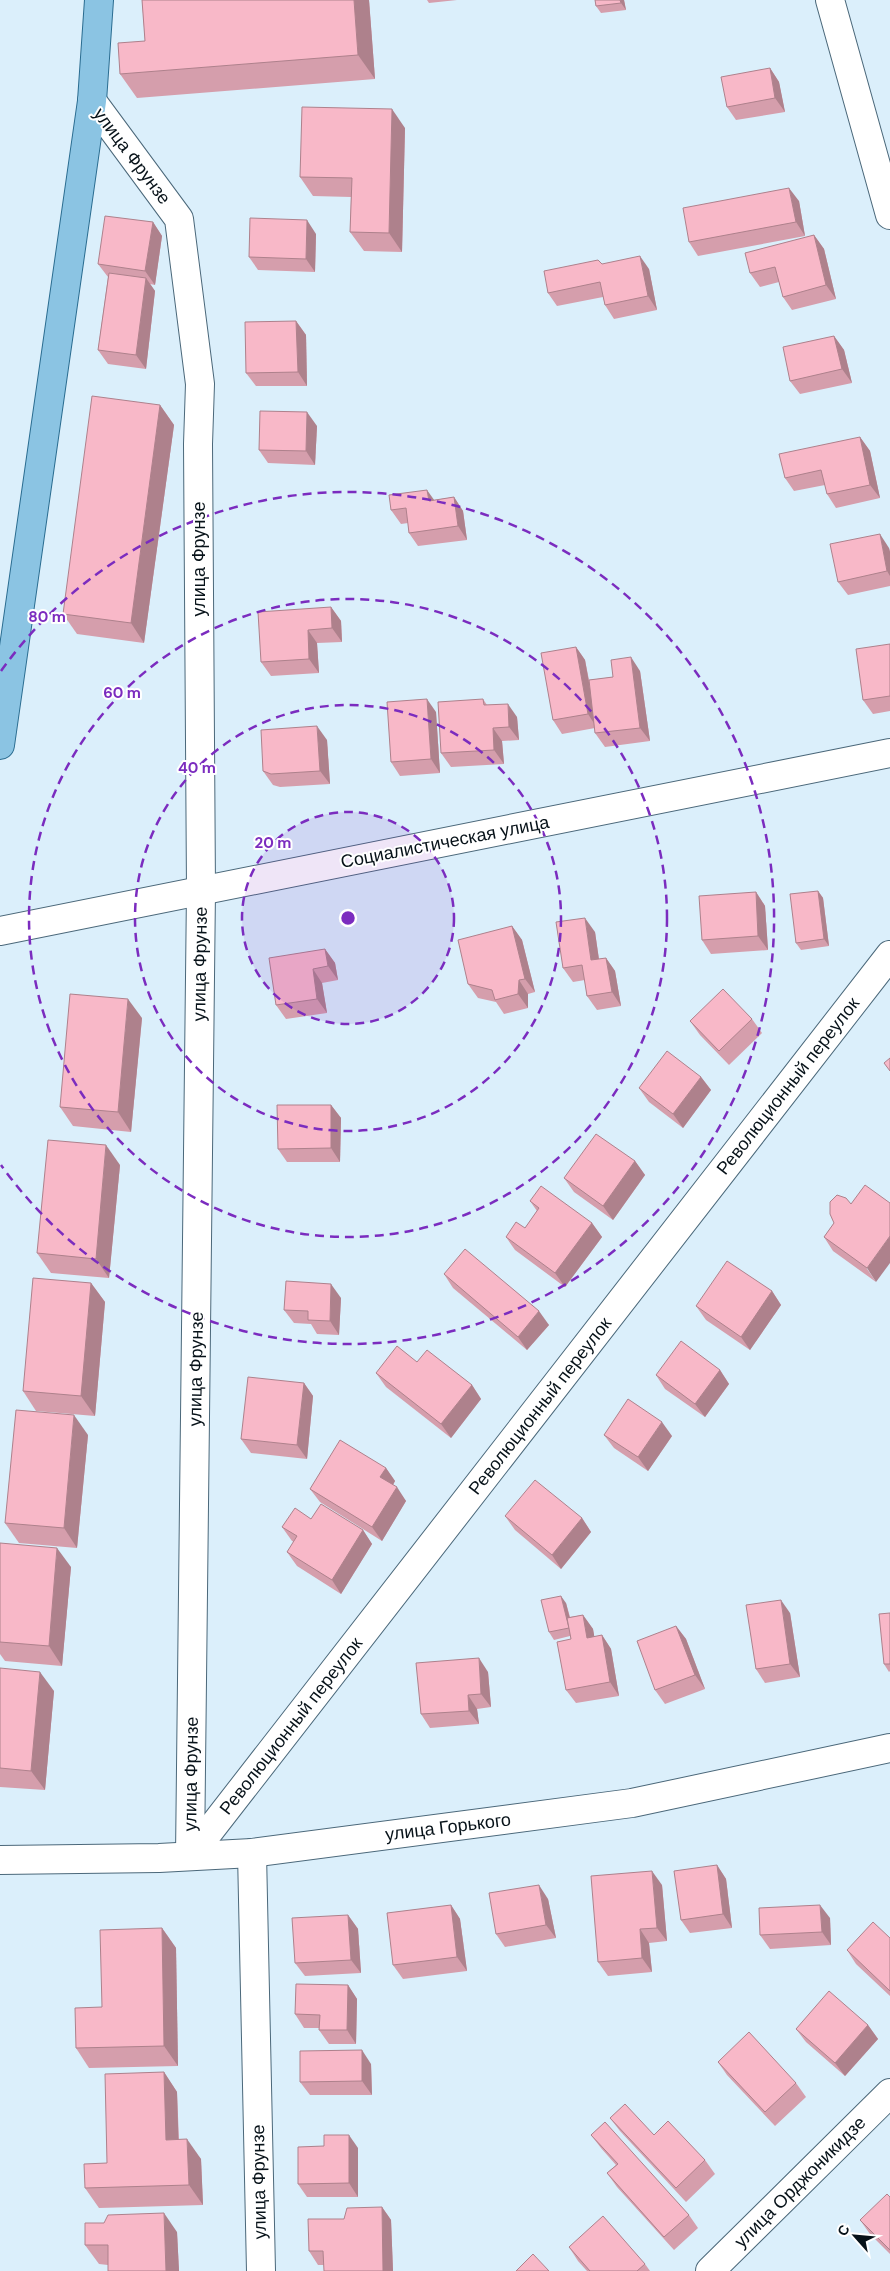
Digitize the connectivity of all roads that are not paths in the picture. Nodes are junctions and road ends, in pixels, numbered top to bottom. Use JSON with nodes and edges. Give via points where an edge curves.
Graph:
{"nodes":[{"id":1,"x":99,"y":0,"type":"edge"},
{"id":2,"x":830,"y":0,"type":"edge"},
{"id":3,"x":92,"y":101,"type":"junction"},
{"id":4,"x":890,"y":215,"type":"edge"},
{"id":5,"x":0,"y":745,"type":"edge"},
{"id":6,"x":890,"y":752,"type":"edge"},
{"id":7,"x":201,"y":890,"type":"junction"},
{"id":8,"x":0,"y":931,"type":"edge"},
{"id":9,"x":890,"y":955,"type":"edge"},
{"id":10,"x":890,"y":1748,"type":"edge"},
{"id":11,"x":252,"y":1853,"type":"junction"},
{"id":12,"x":190,"y":1856,"type":"junction"},
{"id":13,"x":0,"y":1860,"type":"edge"},
{"id":14,"x":890,"y":2093,"type":"edge"},
{"id":15,"x":261,"y":2271,"type":"edge"},
{"id":16,"x":710,"y":2271,"type":"edge"}],
"edges":[{"from":1,"to":3,"type":"main road","name":"улица Фрунзе"},
{"from":2,"to":4,"type":"street"},
{"from":3,"to":5,"type":"main road","name":"улица Фрунзе"},
{"from":3,"to":7,"type":"street","name":"улица Фрунзе","via":[[179,219],[200,384]]},
{"from":6,"to":7,"type":"street","name":"Социалистическая улица"},
{"from":7,"to":8,"type":"street","name":"Социалистическая улица"},
{"from":7,"to":12,"type":"street","name":"улица Фрунзе"},
{"from":9,"to":12,"type":"street","name":"Революционный переулок"},
{"from":10,"to":11,"type":"street","name":"улица Горького","via":[[632,1803]]},
{"from":11,"to":12,"type":"street","name":"улица Горького"},
{"from":11,"to":15,"type":"street","name":"улица Фрунзе"},
{"from":12,"to":13,"type":"street","name":"улица Горького"},
{"from":14,"to":16,"type":"street","name":"улица Орджоникидзе"}]}
